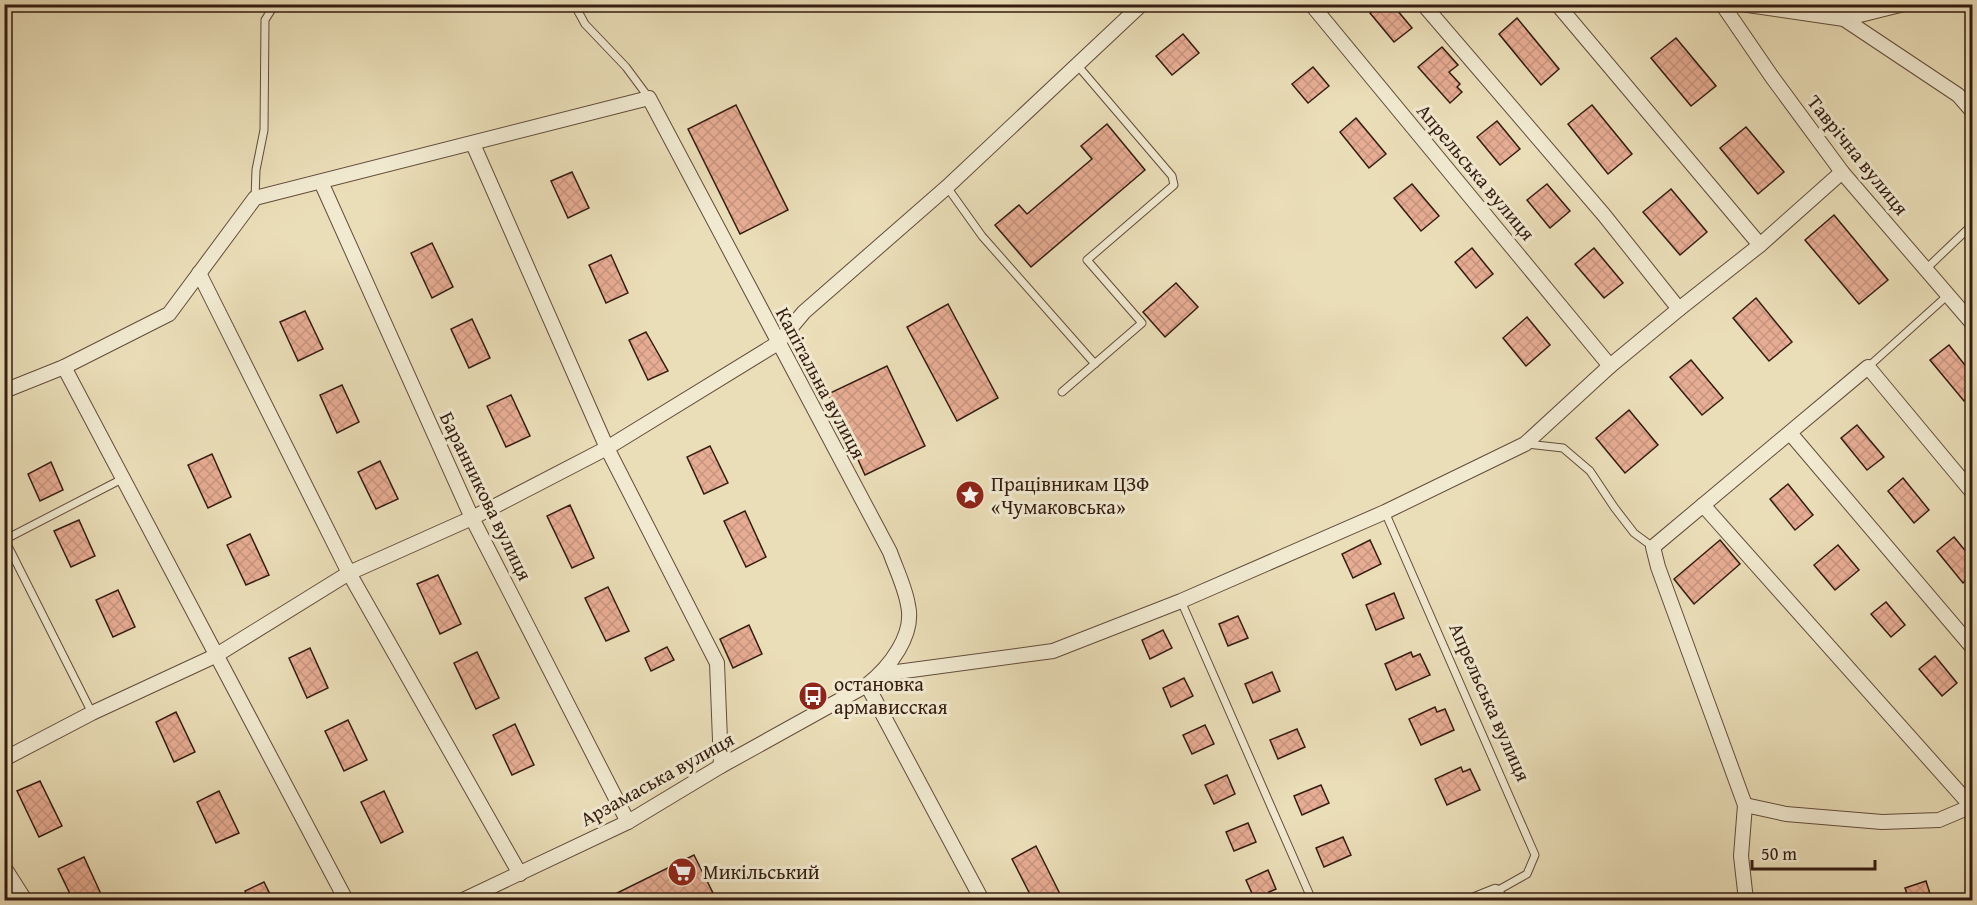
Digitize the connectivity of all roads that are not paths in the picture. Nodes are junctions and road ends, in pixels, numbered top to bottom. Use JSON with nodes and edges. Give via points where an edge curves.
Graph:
{"nodes":[{"id":1,"x":275,"y":4,"type":"edge"},
{"id":2,"x":574,"y":4,"type":"edge"},
{"id":3,"x":1142,"y":4,"type":"edge"},
{"id":4,"x":1311,"y":4,"type":"edge"},
{"id":5,"x":1423,"y":4,"type":"edge"},
{"id":6,"x":1557,"y":4,"type":"edge"},
{"id":7,"x":1722,"y":4,"type":"edge"},
{"id":8,"x":1741,"y":4,"type":"edge"},
{"id":9,"x":1904,"y":4,"type":"edge"},
{"id":10,"x":1844,"y":19,"type":"junction"},
{"id":11,"x":1078,"y":66,"type":"junction"},
{"id":12,"x":649,"y":98,"type":"junction"},
{"id":13,"x":1972,"y":111,"type":"edge"},
{"id":14,"x":473,"y":144,"type":"junction"},
{"id":15,"x":1842,"y":172,"type":"junction"},
{"id":16,"x":321,"y":182,"type":"junction"},
{"id":17,"x":946,"y":188,"type":"junction"},
{"id":18,"x":255,"y":198,"type":"junction"},
{"id":19,"x":1972,"y":225,"type":"edge"},
{"id":20,"x":1760,"y":245,"type":"junction"},
{"id":21,"x":1926,"y":269,"type":"junction"},
{"id":22,"x":200,"y":273,"type":"junction"},
{"id":23,"x":1948,"y":295,"type":"junction"},
{"id":24,"x":1679,"y":309,"type":"junction"},
{"id":25,"x":1972,"y":323,"type":"edge"},
{"id":26,"x":778,"y":344,"type":"junction"},
{"id":27,"x":1095,"y":364,"type":"junction"},
{"id":28,"x":1610,"y":366,"type":"junction"},
{"id":29,"x":64,"y":367,"type":"junction"},
{"id":30,"x":1868,"y":367,"type":"junction"},
{"id":31,"x":4,"y":391,"type":"edge"},
{"id":32,"x":1062,"y":392,"type":"dead end"},
{"id":33,"x":1790,"y":434,"type":"junction"},
{"id":34,"x":1525,"y":444,"type":"junction"},
{"id":35,"x":607,"y":448,"type":"junction"},
{"id":36,"x":123,"y":479,"type":"junction"},
{"id":37,"x":1972,"y":492,"type":"edge"},
{"id":38,"x":1703,"y":505,"type":"junction"},
{"id":39,"x":1385,"y":512,"type":"junction"},
{"id":40,"x":472,"y":518,"type":"junction"},
{"id":41,"x":5,"y":540,"type":"edge"},
{"id":42,"x":1653,"y":547,"type":"junction"},
{"id":43,"x":349,"y":573,"type":"junction"},
{"id":44,"x":1181,"y":601,"type":"junction"},
{"id":45,"x":1972,"y":647,"type":"edge"},
{"id":46,"x":215,"y":656,"type":"junction"},
{"id":47,"x":882,"y":674,"type":"junction"},
{"id":48,"x":867,"y":685,"type":"junction"},
{"id":49,"x":92,"y":713,"type":"junction"},
{"id":50,"x":4,"y":759,"type":"edge"},
{"id":51,"x":721,"y":766,"type":"junction"},
{"id":52,"x":1745,"y":805,"type":"junction"},
{"id":53,"x":1972,"y":807,"type":"edge"},
{"id":54,"x":628,"y":822,"type":"junction"},
{"id":55,"x":4,"y":867,"type":"edge"},
{"id":56,"x":520,"y":874,"type":"junction"},
{"id":57,"x":1498,"y":896,"type":"edge"},
{"id":58,"x":25,"y":900,"type":"edge"},
{"id":59,"x":346,"y":900,"type":"edge"},
{"id":60,"x":463,"y":900,"type":"edge"},
{"id":61,"x":982,"y":900,"type":"edge"},
{"id":62,"x":1312,"y":900,"type":"edge"},
{"id":63,"x":1475,"y":900,"type":"edge"},
{"id":64,"x":1746,"y":900,"type":"edge"}],
"edges":[{"from":1,"to":18,"type":"lane","via":[[265,20],[264,130]]},
{"from":2,"to":12,"type":"lane","via":[[585,24]]},
{"from":3,"to":11,"type":"street"},
{"from":4,"to":28,"type":"street","name":"Апрельська вулиця"},
{"from":5,"to":24,"type":"street"},
{"from":6,"to":20,"type":"street"},
{"from":7,"to":15,"type":"street","name":"Таврічна вулиця"},
{"from":8,"to":10,"type":"street"},
{"from":9,"to":10,"type":"street"},
{"from":10,"to":13,"type":"street","via":[[1958,95]]},
{"from":11,"to":17,"type":"street"},
{"from":11,"to":27,"type":"lane","via":[[1172,176],[1174,185],[1087,260],[1142,323]]},
{"from":12,"to":14,"type":"street"},
{"from":12,"to":26,"type":"street","name":"Капітальна вулиця"},
{"from":14,"to":16,"type":"street"},
{"from":14,"to":35,"type":"street"},
{"from":15,"to":20,"type":"street"},
{"from":15,"to":21,"type":"street","name":"Таврічна вулиця"},
{"from":16,"to":18,"type":"street"},
{"from":16,"to":40,"type":"street","name":"Баранникова вулиця"},
{"from":17,"to":26,"type":"street","via":[[804,312]]},
{"from":17,"to":27,"type":"lane","via":[[982,236]]},
{"from":18,"to":22,"type":"street"},
{"from":19,"to":21,"type":"lane"},
{"from":20,"to":24,"type":"street"},
{"from":21,"to":23,"type":"street","name":"Таврічна вулиця"},
{"from":22,"to":29,"type":"street","via":[[170,314]]},
{"from":22,"to":43,"type":"street"},
{"from":23,"to":25,"type":"street","name":"Таврічна вулиця"},
{"from":23,"to":30,"type":"lane"},
{"from":24,"to":28,"type":"street"},
{"from":26,"to":35,"type":"street"},
{"from":26,"to":47,"type":"street","name":"Капітальна вулиця","via":[[890,552],[909,606],[909,626]]},
{"from":27,"to":32,"type":"lane"},
{"from":28,"to":34,"type":"street"},
{"from":29,"to":31,"type":"street"},
{"from":29,"to":36,"type":"street"},
{"from":30,"to":33,"type":"street"},
{"from":30,"to":37,"type":"street"},
{"from":33,"to":38,"type":"street"},
{"from":33,"to":45,"type":"street"},
{"from":34,"to":39,"type":"street"},
{"from":34,"to":42,"type":"lane","via":[[1563,448],[1590,471],[1634,533]]},
{"from":35,"to":40,"type":"street"},
{"from":35,"to":51,"type":"street","via":[[717,663]]},
{"from":36,"to":41,"type":"lane"},
{"from":36,"to":46,"type":"street"},
{"from":38,"to":42,"type":"street"},
{"from":38,"to":53,"type":"street"},
{"from":39,"to":44,"type":"street"},
{"from":39,"to":57,"type":"lane","name":"Апрельська вулиця","via":[[1535,855],[1527,874]]},
{"from":40,"to":43,"type":"street"},
{"from":40,"to":54,"type":"street","name":"Баранникова вулиця"},
{"from":41,"to":49,"type":"lane"},
{"from":42,"to":52,"type":"street"},
{"from":43,"to":46,"type":"street"},
{"from":43,"to":56,"type":"street"},
{"from":44,"to":47,"type":"street","via":[[1053,651]]},
{"from":44,"to":62,"type":"lane"},
{"from":46,"to":49,"type":"street"},
{"from":46,"to":59,"type":"street"},
{"from":47,"to":48,"type":"street","name":"Капітальна вулиця"},
{"from":48,"to":51,"type":"street","name":"Арзамаська вулиця"},
{"from":48,"to":61,"type":"street"},
{"from":49,"to":50,"type":"street"},
{"from":51,"to":54,"type":"street","name":"Арзамаська вулиця"},
{"from":52,"to":53,"type":"street","via":[[1786,814],[1882,822],[1939,820]]},
{"from":52,"to":64,"type":"street","via":[[1741,856]]},
{"from":54,"to":56,"type":"street","name":"Арзамаська вулиця"},
{"from":55,"to":58,"type":"street"},
{"from":56,"to":60,"type":"street","name":"Арзамаська вулиця"},
{"from":57,"to":63,"type":"street"}]}
